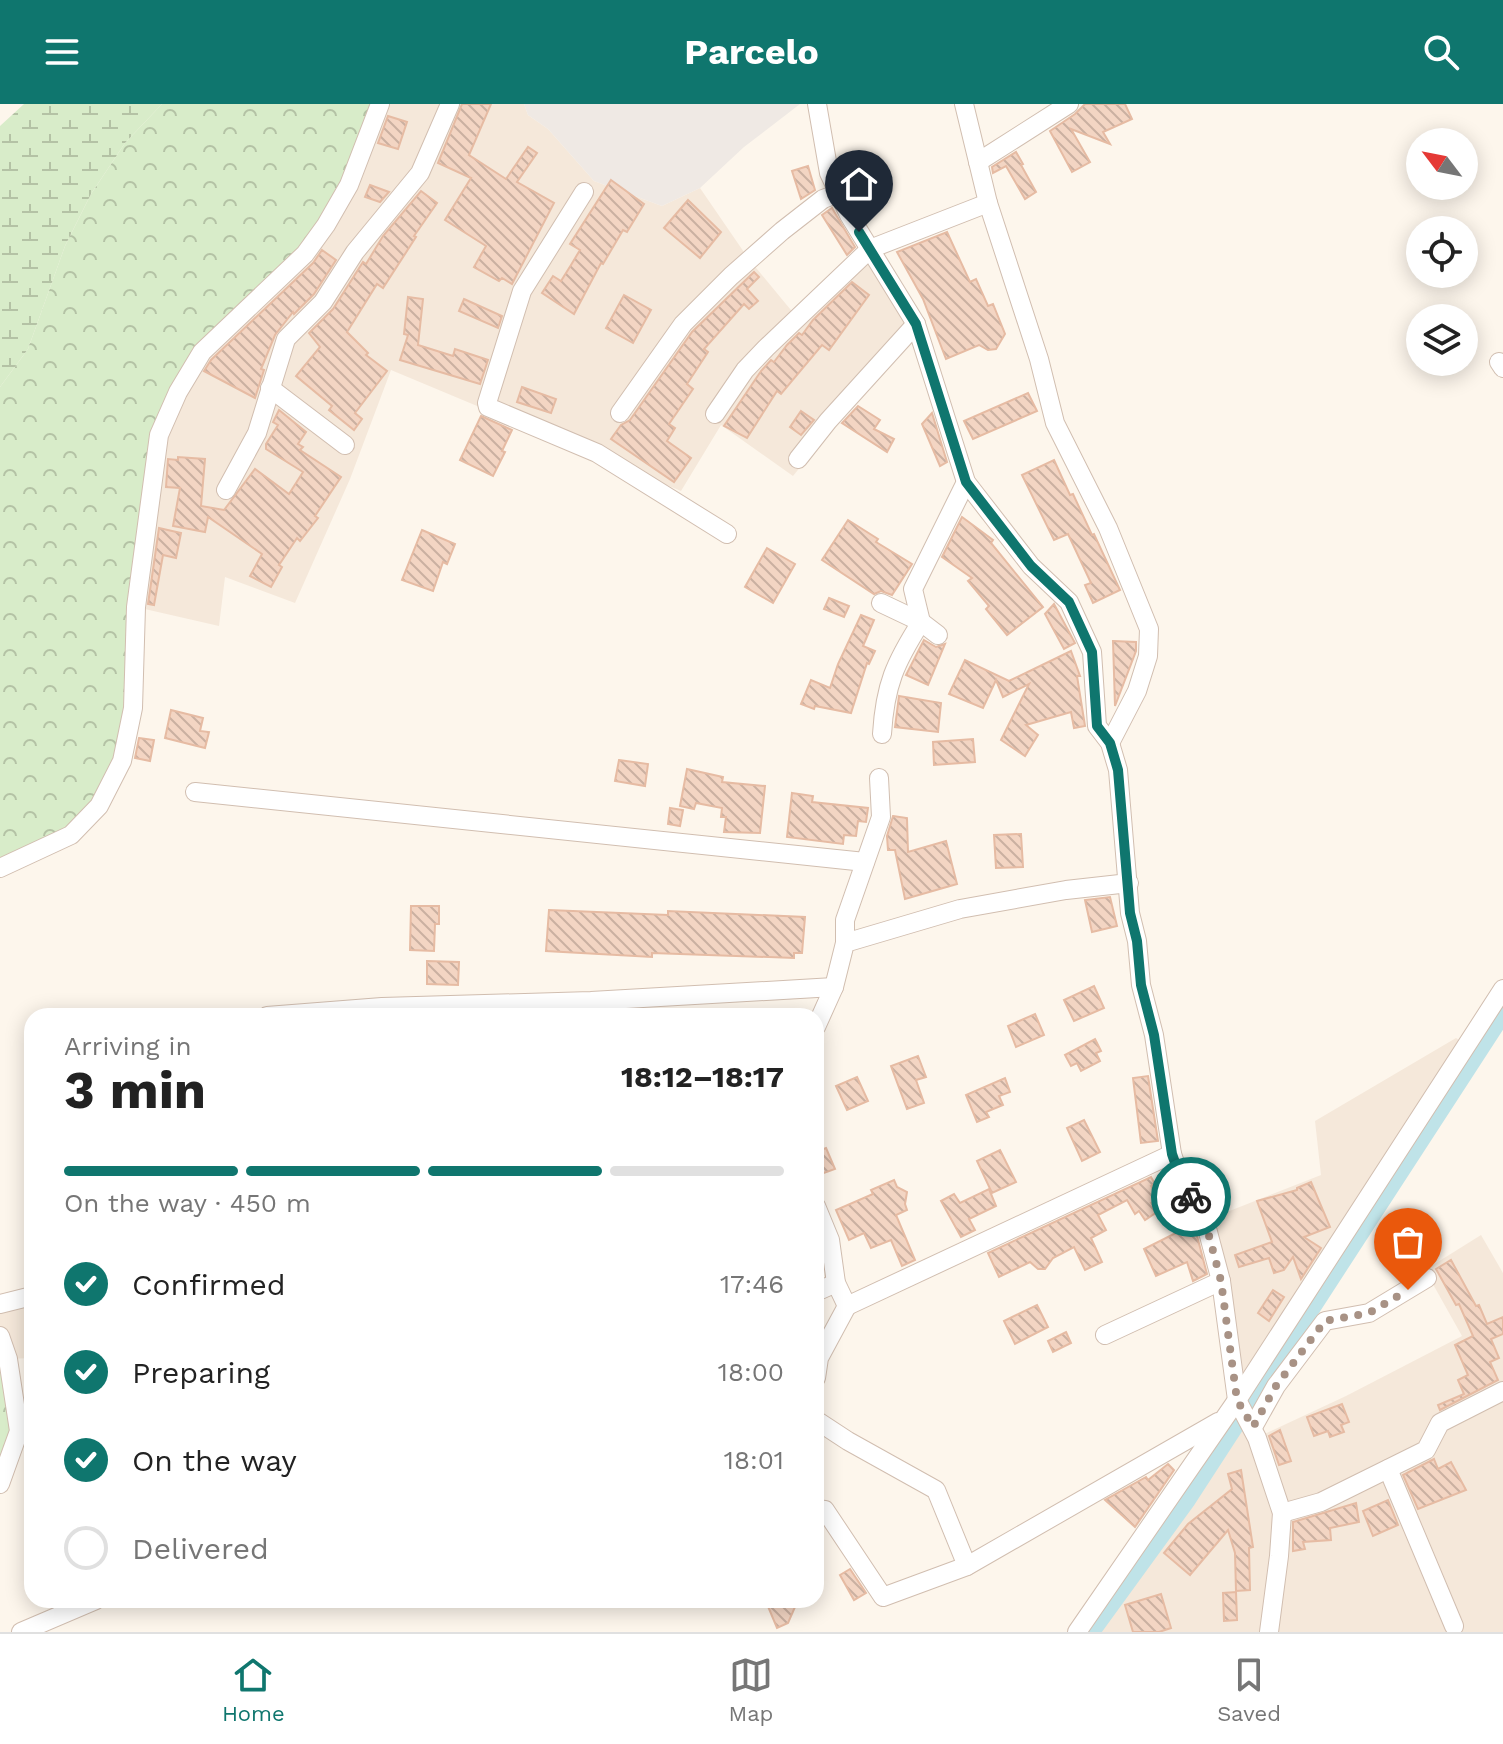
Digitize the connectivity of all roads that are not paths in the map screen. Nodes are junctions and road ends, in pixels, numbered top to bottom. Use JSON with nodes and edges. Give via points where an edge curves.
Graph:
{"nodes":[{"id":1,"x":380,"y":104,"type":"edge"},
{"id":2,"x":450,"y":104,"type":"edge"},
{"id":3,"x":817,"y":104,"type":"edge"},
{"id":4,"x":964,"y":104,"type":"edge"},
{"id":5,"x":1069,"y":104,"type":"edge"},
{"id":6,"x":978,"y":162,"type":"junction"},
{"id":7,"x":584,"y":192,"type":"dead end"},
{"id":8,"x":839,"y":193,"type":"junction"},
{"id":9,"x":988,"y":203,"type":"junction"},
{"id":10,"x":870,"y":249,"type":"junction"},
{"id":11,"x":916,"y":324,"type":"junction"},
{"id":12,"x":270,"y":388,"type":"junction"},
{"id":13,"x":620,"y":413,"type":"dead end"},
{"id":14,"x":715,"y":414,"type":"dead end"},
{"id":15,"x":345,"y":445,"type":"dead end"},
{"id":16,"x":798,"y":459,"type":"dead end"},
{"id":17,"x":966,"y":482,"type":"junction"},
{"id":18,"x":226,"y":490,"type":"dead end"},
{"id":19,"x":727,"y":534,"type":"dead end"},
{"id":20,"x":881,"y":603,"type":"dead end"},
{"id":21,"x":921,"y":622,"type":"junction"},
{"id":22,"x":938,"y":635,"type":"dead end"},
{"id":23,"x":882,"y":734,"type":"dead end"},
{"id":24,"x":1110,"y":743,"type":"junction"},
{"id":25,"x":879,"y":778,"type":"dead end"},
{"id":26,"x":195,"y":792,"type":"dead end"},
{"id":27,"x":865,"y":862,"type":"junction"},
{"id":28,"x":0,"y":868,"type":"edge"},
{"id":29,"x":1129,"y":883,"type":"junction"},
{"id":30,"x":845,"y":943,"type":"junction"},
{"id":31,"x":834,"y":987,"type":"junction"},
{"id":32,"x":1503,"y":989,"type":"edge"},
{"id":33,"x":369,"y":1008,"type":"edge"},
{"id":34,"x":824,"y":1009,"type":"edge"},
{"id":35,"x":1172,"y":1154,"type":"junction"},
{"id":36,"x":824,"y":1225,"type":"edge"},
{"id":37,"x":1427,"y":1278,"type":"dead end"},
{"id":38,"x":1221,"y":1281,"type":"junction"},
{"id":39,"x":836,"y":1283,"type":"junction"},
{"id":40,"x":824,"y":1288,"type":"edge"},
{"id":41,"x":24,"y":1298,"type":"edge"},
{"id":42,"x":0,"y":1304,"type":"edge"},
{"id":43,"x":847,"y":1306,"type":"junction"},
{"id":44,"x":1105,"y":1335,"type":"dead end"},
{"id":45,"x":0,"y":1336,"type":"edge"},
{"id":46,"x":824,"y":1349,"type":"edge"},
{"id":47,"x":1503,"y":1391,"type":"edge"},
{"id":48,"x":1245,"y":1413,"type":"junction"},
{"id":49,"x":1224,"y":1419,"type":"junction"},
{"id":50,"x":824,"y":1425,"type":"edge"},
{"id":51,"x":1388,"y":1469,"type":"junction"},
{"id":52,"x":0,"y":1484,"type":"edge"},
{"id":53,"x":824,"y":1510,"type":"edge"},
{"id":54,"x":1282,"y":1513,"type":"junction"},
{"id":55,"x":967,"y":1566,"type":"junction"},
{"id":56,"x":77,"y":1608,"type":"edge"},
{"id":57,"x":1454,"y":1626,"type":"dead end"},
{"id":58,"x":21,"y":1632,"type":"edge"},
{"id":59,"x":1077,"y":1632,"type":"edge"},
{"id":60,"x":1269,"y":1632,"type":"edge"}],
"edges":[{"from":1,"to":28,"type":"street","via":[[349,185],[326,225],[305,254],[202,352],[159,435],[136,607],[133,708],[122,761],[99,806],[71,835]]},
{"from":2,"to":12,"type":"street","via":[[420,173],[355,252],[323,302],[286,339]]},
{"from":3,"to":8,"type":"street","via":[[829,173]]},
{"from":4,"to":6,"type":"street"},
{"from":5,"to":6,"type":"street"},
{"from":6,"to":9,"type":"street"},
{"from":7,"to":19,"type":"street","via":[[522,291],[488,407],[597,453]]},
{"from":8,"to":10,"type":"street"},
{"from":8,"to":13,"type":"street","via":[[782,231],[683,324]]},
{"from":9,"to":10,"type":"street"},
{"from":9,"to":24,"type":"street","via":[[1058,432],[1108,528],[1149,629],[1148,656],[1137,691]]},
{"from":10,"to":11,"type":"street"},
{"from":10,"to":14,"type":"street","via":[[745,370]]},
{"from":11,"to":16,"type":"street"},
{"from":11,"to":17,"type":"street"},
{"from":12,"to":15,"type":"street"},
{"from":12,"to":18,"type":"street","via":[[257,433]]},
{"from":17,"to":21,"type":"street","via":[[913,589]]},
{"from":17,"to":24,"type":"street","via":[[1031,566],[1069,602],[1092,652],[1097,726]]},
{"from":20,"to":21,"type":"street"},
{"from":21,"to":22,"type":"street"},
{"from":21,"to":23,"type":"street","via":[[896,662],[884,700]]},
{"from":24,"to":29,"type":"street","via":[[1118,770]]},
{"from":25,"to":27,"type":"street","via":[[881,817]]},
{"from":26,"to":27,"type":"street"},
{"from":27,"to":30,"type":"street","via":[[845,920]]},
{"from":29,"to":30,"type":"street","via":[[960,909]]},
{"from":29,"to":35,"type":"street","via":[[1141,985]]},
{"from":30,"to":31,"type":"street"},
{"from":31,"to":33,"type":"street"},
{"from":31,"to":34,"type":"street"},
{"from":32,"to":48,"type":"street"},
{"from":35,"to":38,"type":"street","via":[[1208,1232]]},
{"from":35,"to":43,"type":"street"},
{"from":36,"to":39,"type":"street"},
{"from":37,"to":48,"type":"street","via":[[1369,1313],[1325,1321],[1276,1386]]},
{"from":38,"to":44,"type":"street"},
{"from":38,"to":48,"type":"street"},
{"from":39,"to":40,"type":"street"},
{"from":39,"to":43,"type":"street"},
{"from":41,"to":42,"type":"street"},
{"from":43,"to":46,"type":"street"},
{"from":45,"to":52,"type":"street","via":[[19,1431]]},
{"from":47,"to":51,"type":"street","via":[[1440,1423],[1426,1450]]},
{"from":48,"to":49,"type":"street"},
{"from":48,"to":54,"type":"street"},
{"from":49,"to":55,"type":"street"},
{"from":49,"to":59,"type":"street"},
{"from":50,"to":55,"type":"street","via":[[936,1490]]},
{"from":51,"to":54,"type":"street","via":[[1321,1502]]},
{"from":51,"to":57,"type":"street"},
{"from":53,"to":55,"type":"street","via":[[883,1597]]},
{"from":54,"to":60,"type":"street"},
{"from":56,"to":58,"type":"street"}]}
